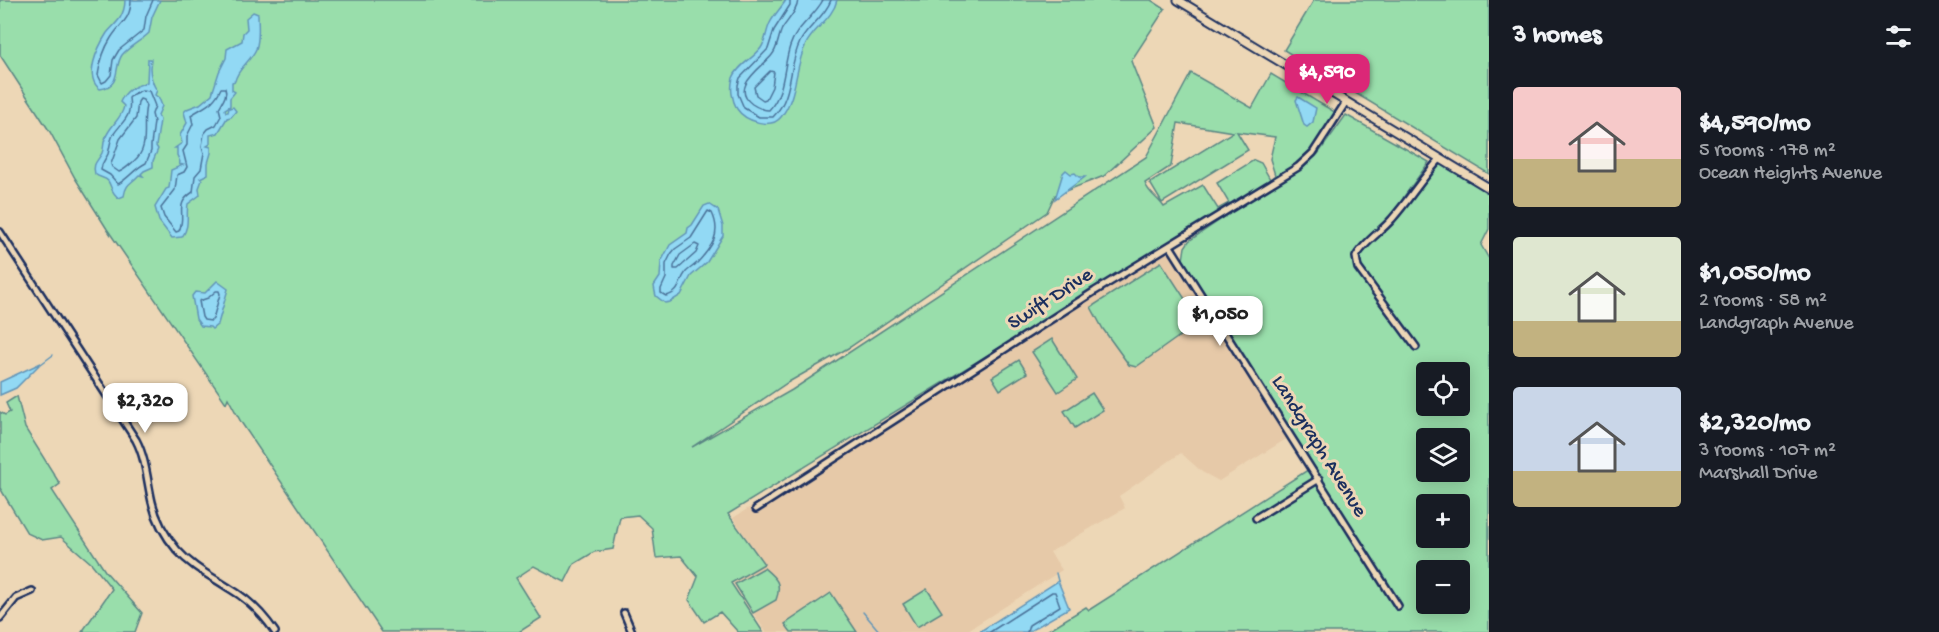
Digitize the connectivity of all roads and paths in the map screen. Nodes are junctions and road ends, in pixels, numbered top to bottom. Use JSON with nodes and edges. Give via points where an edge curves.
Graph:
{"nodes":[{"id":1,"x":1178,"y":0,"type":"edge"},
{"id":2,"x":1346,"y":102,"type":"junction"},
{"id":3,"x":1440,"y":159,"type":"junction"},
{"id":4,"x":1489,"y":188,"type":"edge"},
{"id":5,"x":0,"y":233,"type":"edge"},
{"id":6,"x":1170,"y":246,"type":"junction"},
{"id":7,"x":1416,"y":346,"type":"dead end"},
{"id":8,"x":1319,"y":479,"type":"junction"},
{"id":9,"x":756,"y":509,"type":"dead end"},
{"id":10,"x":1256,"y":518,"type":"dead end"},
{"id":11,"x":32,"y":591,"type":"dead end"},
{"id":12,"x":1398,"y":606,"type":"dead end"},
{"id":13,"x":624,"y":613,"type":"dead end"},
{"id":14,"x":0,"y":618,"type":"edge"},
{"id":15,"x":276,"y":632,"type":"edge"},
{"id":16,"x":632,"y":632,"type":"edge"}],
"edges":[{"from":1,"to":2,"type":"main road"},
{"from":2,"to":3,"type":"main road"},
{"from":2,"to":6,"type":"street","name":"Swift Drive","via":[[1306,161]]},
{"from":3,"to":4,"type":"main road"},
{"from":3,"to":7,"type":"street","via":[[1356,258],[1358,267]]},
{"from":5,"to":15,"type":"street","via":[[139,445],[153,505],[177,550],[250,603]]},
{"from":6,"to":8,"type":"street","name":"Landgraph Avenue"},
{"from":6,"to":9,"type":"street","name":"Swift Drive"},
{"from":8,"to":10,"type":"street"},
{"from":8,"to":12,"type":"street","name":"Landgraph Avenue"},
{"from":11,"to":14,"type":"street","via":[[16,598]]},
{"from":13,"to":16,"type":"street"}]}
